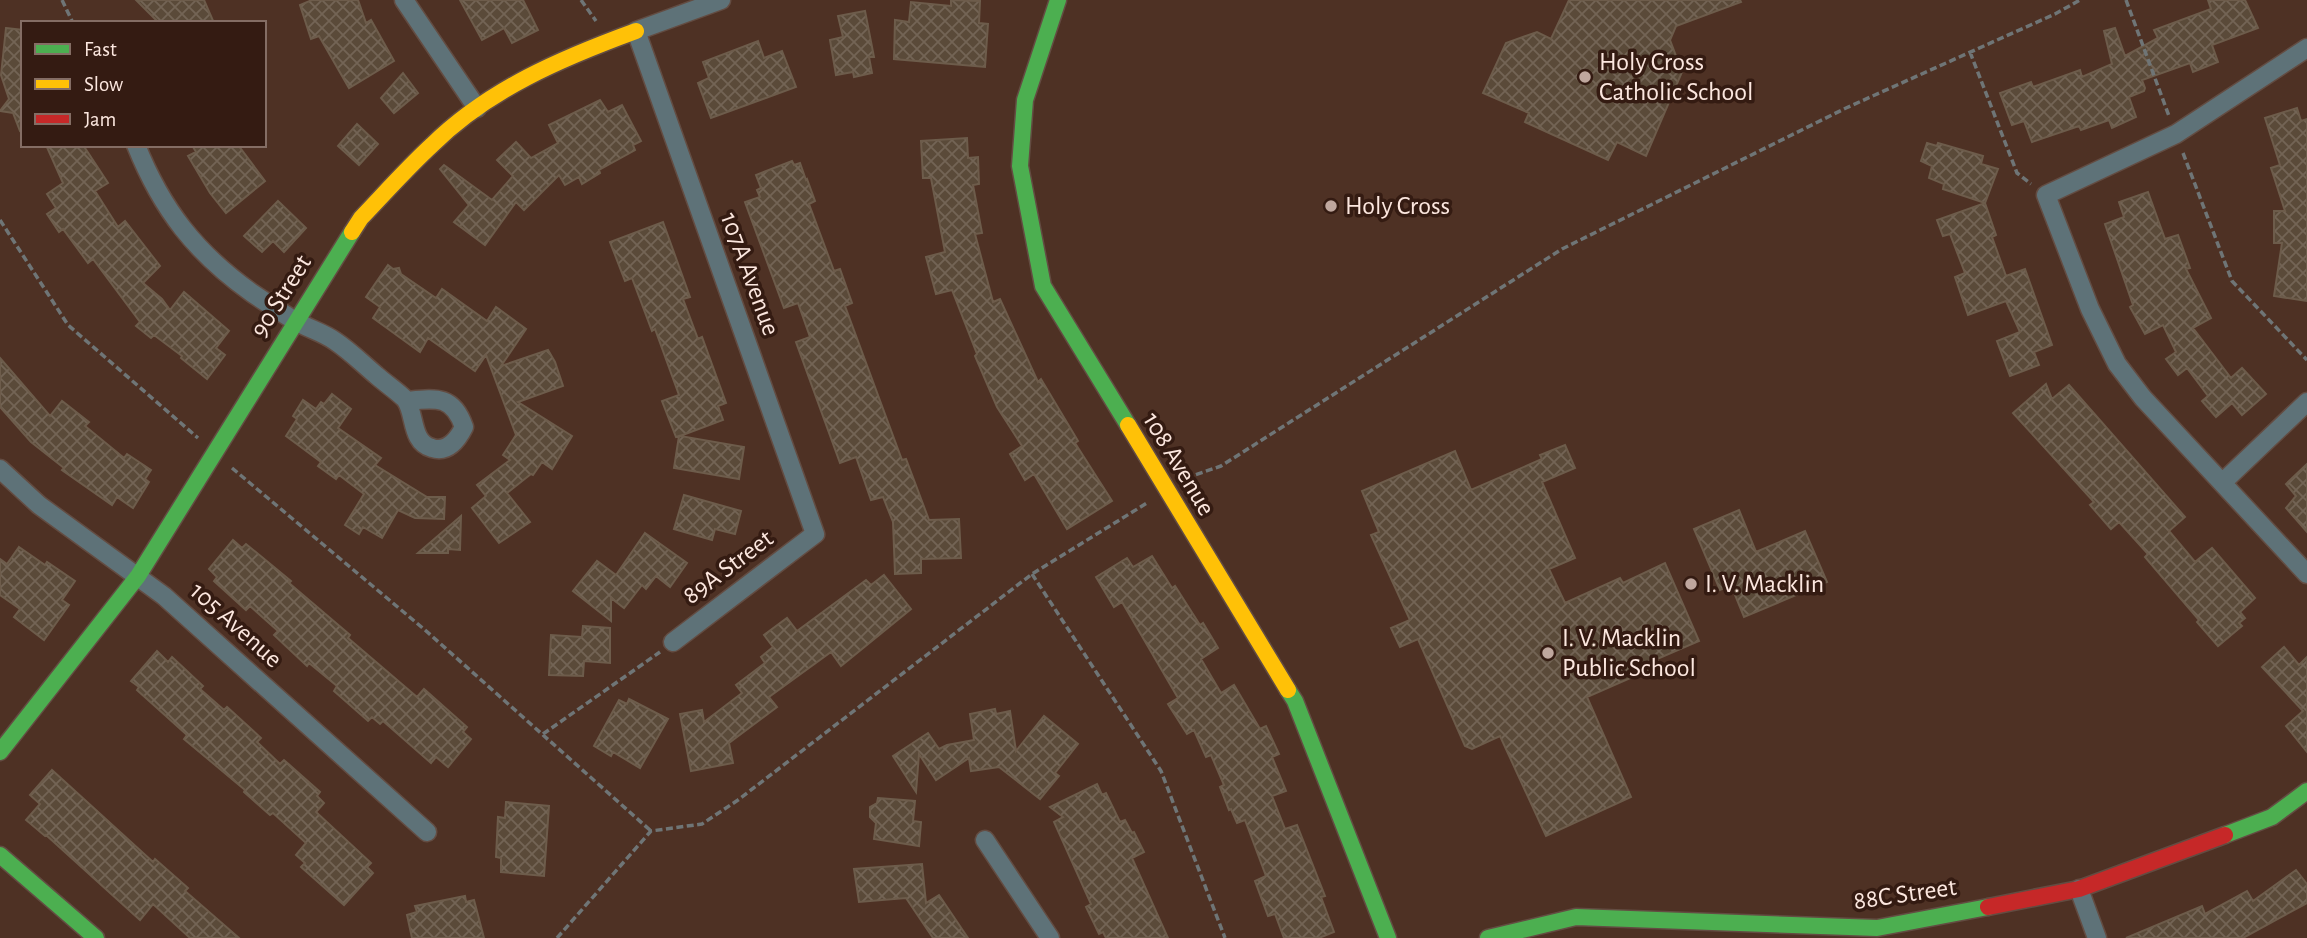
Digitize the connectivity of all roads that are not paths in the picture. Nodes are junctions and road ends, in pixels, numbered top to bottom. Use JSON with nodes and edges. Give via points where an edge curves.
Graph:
{"nodes":[{"id":1,"x":404,"y":0,"type":"edge"},
{"id":2,"x":721,"y":0,"type":"edge"},
{"id":3,"x":1058,"y":0,"type":"edge"},
{"id":4,"x":636,"y":31,"type":"junction"},
{"id":5,"x":2307,"y":48,"type":"edge"},
{"id":6,"x":477,"y":108,"type":"junction"},
{"id":7,"x":137,"y":147,"type":"edge"},
{"id":8,"x":296,"y":321,"type":"junction"},
{"id":9,"x":407,"y":401,"type":"dead end"},
{"id":10,"x":2307,"y":402,"type":"edge"},
{"id":11,"x":0,"y":469,"type":"edge"},
{"id":12,"x":2223,"y":482,"type":"junction"},
{"id":13,"x":815,"y":534,"type":"joint"},
{"id":14,"x":2307,"y":574,"type":"edge"},
{"id":15,"x":138,"y":576,"type":"junction"},
{"id":16,"x":673,"y":642,"type":"road end"},
{"id":17,"x":0,"y":752,"type":"edge"},
{"id":18,"x":2307,"y":790,"type":"edge"},
{"id":19,"x":427,"y":832,"type":"dead end"},
{"id":20,"x":985,"y":841,"type":"dead end"},
{"id":21,"x":0,"y":855,"type":"edge"},
{"id":22,"x":2079,"y":889,"type":"junction"},
{"id":23,"x":1876,"y":933,"type":"edge"},
{"id":24,"x":96,"y":938,"type":"edge"},
{"id":25,"x":1050,"y":938,"type":"edge"},
{"id":26,"x":1388,"y":938,"type":"edge"},
{"id":27,"x":1488,"y":938,"type":"edge"},
{"id":28,"x":2096,"y":938,"type":"edge"}],
"edges":[{"from":1,"to":6,"type":"street"},
{"from":2,"to":4,"type":"street","name":"90 Street"},
{"from":3,"to":26,"type":"street","name":"108 Avenue","via":[[1025,100],[1020,166],[1043,286],[1295,701]]},
{"from":4,"to":6,"type":"street","name":"90 Street","via":[[529,75]]},
{"from":4,"to":13,"type":"street","name":"107A Avenue"},
{"from":5,"to":12,"type":"street","via":[[2176,134],[2046,195],[2090,309],[2117,364]]},
{"from":6,"to":8,"type":"street","name":"90 Street","via":[[433,143],[361,218]]},
{"from":7,"to":8,"type":"street","via":[[145,169],[187,237],[253,294]]},
{"from":8,"to":9,"type":"street","via":[[335,341]]},
{"from":8,"to":15,"type":"street","name":"90 Street"},
{"from":10,"to":12,"type":"street"},
{"from":11,"to":15,"type":"street","name":"105 Avenue","via":[[39,505]]},
{"from":12,"to":14,"type":"street"},
{"from":13,"to":16,"type":"street","name":"89A Street"},
{"from":15,"to":17,"type":"street","name":"90 Street"},
{"from":15,"to":19,"type":"street","name":"105 Avenue"},
{"from":18,"to":22,"type":"street","name":"88C Street","via":[[2272,817]]},
{"from":20,"to":25,"type":"street"},
{"from":21,"to":24,"type":"street"},
{"from":22,"to":23,"type":"street","name":"88C Street"},
{"from":22,"to":28,"type":"street"},
{"from":23,"to":27,"type":"street","name":"88C Street","via":[[1576,916]]}]}
